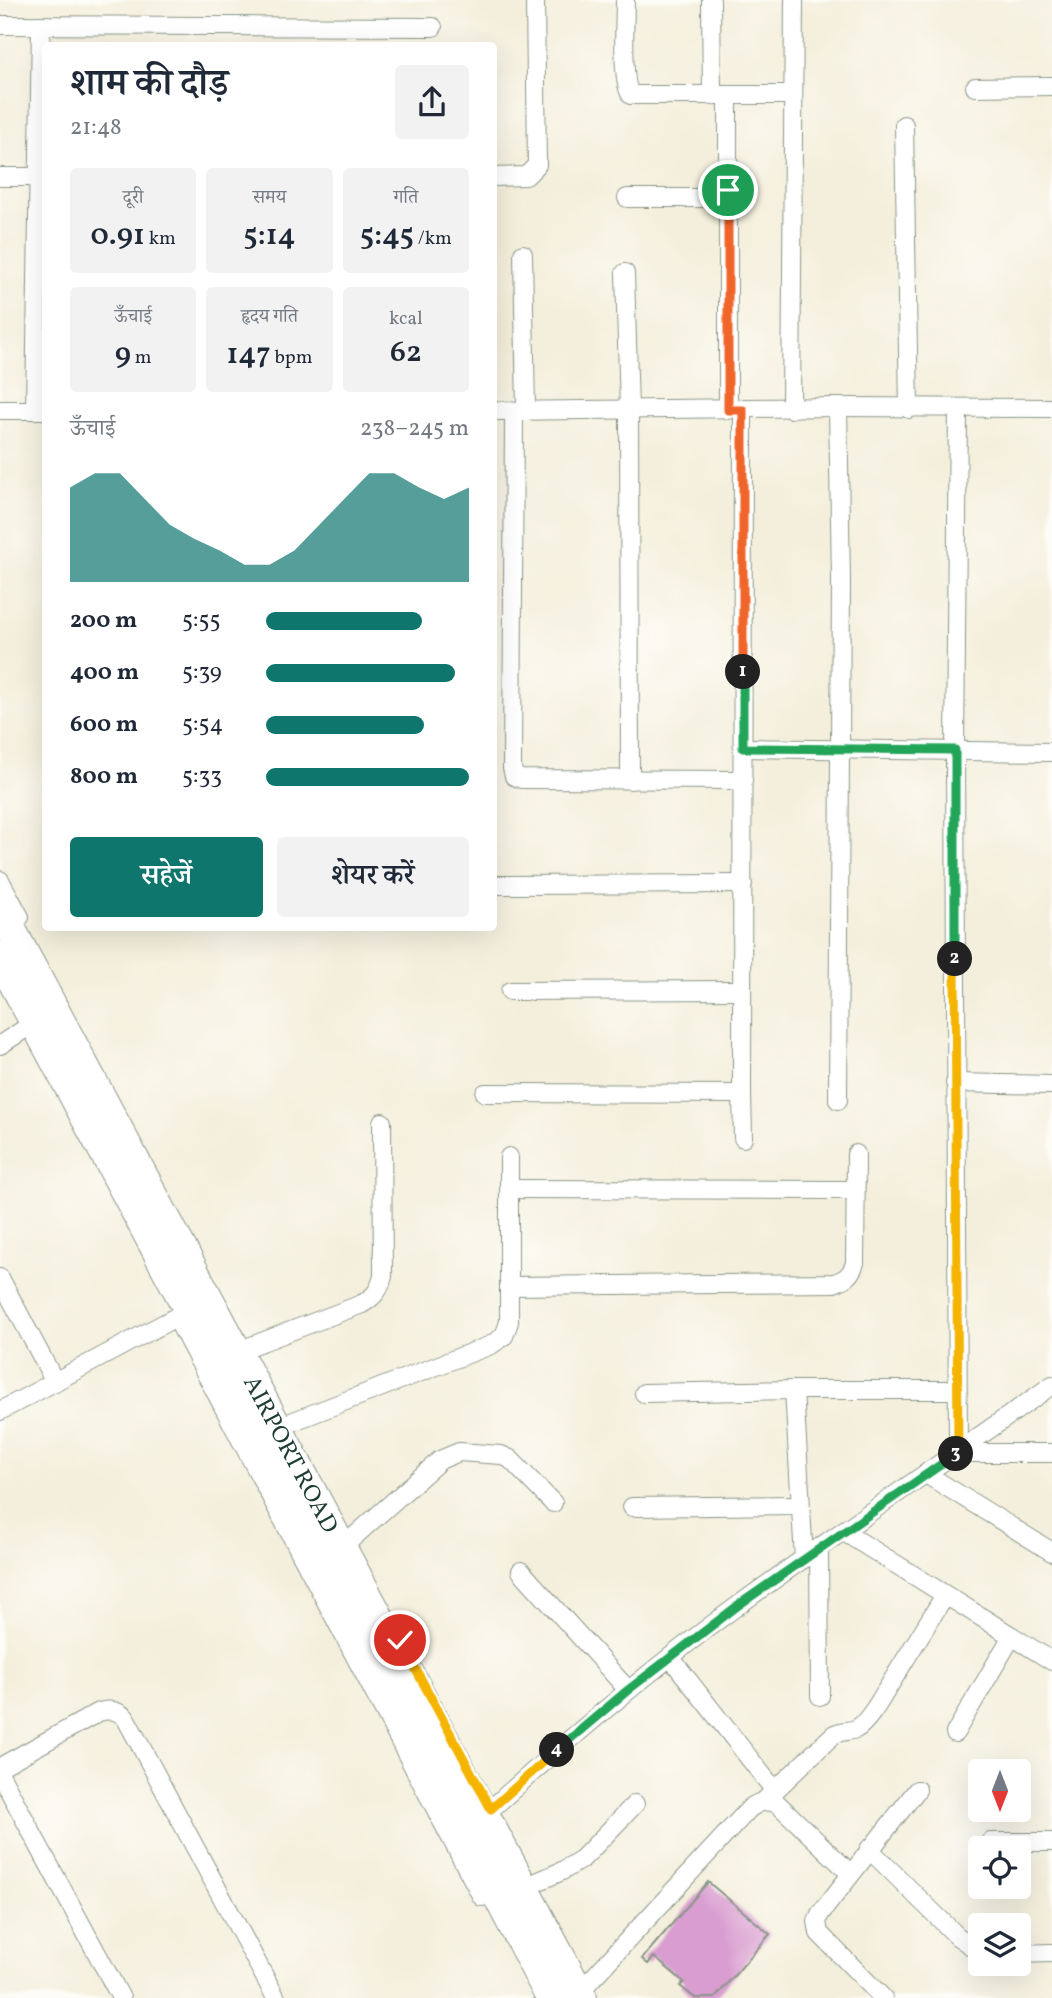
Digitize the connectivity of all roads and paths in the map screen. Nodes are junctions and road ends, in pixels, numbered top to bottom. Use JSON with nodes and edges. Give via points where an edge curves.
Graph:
{"nodes":[{"id":1,"x":535,"y":0,"type":"edge"},
{"id":2,"x":625,"y":0,"type":"edge"},
{"id":3,"x":711,"y":0,"type":"edge"},
{"id":4,"x":794,"y":0,"type":"edge"},
{"id":5,"x":0,"y":25,"type":"edge"},
{"id":6,"x":41,"y":25,"type":"junction"},
{"id":7,"x":433,"y":27,"type":"dead end"},
{"id":8,"x":1052,"y":86,"type":"edge"},
{"id":9,"x":975,"y":87,"type":"dead end"},
{"id":10,"x":793,"y":95,"type":"junction"},
{"id":11,"x":720,"y":96,"type":"junction"},
{"id":12,"x":904,"y":125,"type":"dead end"},
{"id":13,"x":0,"y":177,"type":"edge"},
{"id":14,"x":39,"y":177,"type":"junction"},
{"id":15,"x":497,"y":177,"type":"edge"},
{"id":16,"x":627,"y":198,"type":"dead end"},
{"id":17,"x":728,"y":198,"type":"junction"},
{"id":18,"x":523,"y":254,"type":"dead end"},
{"id":19,"x":625,"y":273,"type":"dead end"},
{"id":20,"x":838,"y":407,"type":"junction"},
{"id":21,"x":1052,"y":408,"type":"edge"},
{"id":22,"x":791,"y":409,"type":"junction"},
{"id":23,"x":909,"y":409,"type":"junction"},
{"id":24,"x":958,"y":409,"type":"junction"},
{"id":25,"x":0,"y":410,"type":"edge"},
{"id":26,"x":40,"y":410,"type":"edge"},
{"id":27,"x":629,"y":410,"type":"junction"},
{"id":28,"x":735,"y":410,"type":"junction"},
{"id":29,"x":497,"y":411,"type":"edge"},
{"id":30,"x":520,"y":411,"type":"junction"},
{"id":31,"x":743,"y":748,"type":"junction"},
{"id":32,"x":840,"y":749,"type":"junction"},
{"id":33,"x":955,"y":750,"type":"junction"},
{"id":34,"x":1052,"y":752,"type":"edge"},
{"id":35,"x":630,"y":780,"type":"junction"},
{"id":36,"x":743,"y":780,"type":"junction"},
{"id":37,"x":0,"y":880,"type":"edge"},
{"id":38,"x":743,"y":884,"type":"junction"},
{"id":39,"x":497,"y":885,"type":"edge"},
{"id":40,"x":0,"y":909,"type":"edge"},
{"id":41,"x":0,"y":957,"type":"edge"},
{"id":42,"x":0,"y":987,"type":"edge"},
{"id":43,"x":742,"y":990,"type":"junction"},
{"id":44,"x":510,"y":991,"type":"dead end"},
{"id":45,"x":23,"y":1030,"type":"junction"},
{"id":46,"x":0,"y":1045,"type":"edge"},
{"id":47,"x":955,"y":1083,"type":"junction"},
{"id":48,"x":1052,"y":1085,"type":"edge"},
{"id":49,"x":485,"y":1093,"type":"dead end"},
{"id":50,"x":742,"y":1094,"type":"junction"},
{"id":51,"x":838,"y":1100,"type":"dead end"},
{"id":52,"x":382,"y":1122,"type":"dead end"},
{"id":53,"x":743,"y":1138,"type":"dead end"},
{"id":54,"x":856,"y":1154,"type":"dead end"},
{"id":55,"x":509,"y":1157,"type":"dead end"},
{"id":56,"x":509,"y":1189,"type":"junction"},
{"id":57,"x":855,"y":1190,"type":"junction"},
{"id":58,"x":0,"y":1278,"type":"edge"},
{"id":59,"x":509,"y":1286,"type":"junction"},
{"id":60,"x":183,"y":1314,"type":"junction"},
{"id":61,"x":246,"y":1348,"type":"junction"},
{"id":62,"x":55,"y":1382,"type":"junction"},
{"id":63,"x":1052,"y":1385,"type":"edge"},
{"id":64,"x":794,"y":1390,"type":"junction"},
{"id":65,"x":957,"y":1390,"type":"junction"},
{"id":66,"x":644,"y":1393,"type":"dead end"},
{"id":67,"x":0,"y":1411,"type":"edge"},
{"id":68,"x":286,"y":1424,"type":"junction"},
{"id":69,"x":958,"y":1453,"type":"junction"},
{"id":70,"x":1052,"y":1453,"type":"edge"},
{"id":71,"x":926,"y":1474,"type":"junction"},
{"id":72,"x":553,"y":1503,"type":"dead end"},
{"id":73,"x":800,"y":1505,"type":"junction"},
{"id":74,"x":632,"y":1507,"type":"dead end"},
{"id":75,"x":844,"y":1532,"type":"junction"},
{"id":76,"x":348,"y":1542,"type":"junction"},
{"id":77,"x":819,"y":1548,"type":"junction"},
{"id":78,"x":1052,"y":1552,"type":"edge"},
{"id":79,"x":804,"y":1559,"type":"junction"},
{"id":80,"x":521,"y":1571,"type":"dead end"},
{"id":81,"x":945,"y":1595,"type":"junction"},
{"id":82,"x":1012,"y":1636,"type":"junction"},
{"id":83,"x":670,"y":1657,"type":"junction"},
{"id":84,"x":1052,"y":1661,"type":"edge"},
{"id":85,"x":628,"y":1690,"type":"junction"},
{"id":86,"x":820,"y":1696,"type":"dead end"},
{"id":87,"x":955,"y":1733,"type":"dead end"},
{"id":88,"x":0,"y":1767,"type":"edge"},
{"id":89,"x":0,"y":1774,"type":"edge"},
{"id":90,"x":917,"y":1790,"type":"dead end"},
{"id":91,"x":769,"y":1796,"type":"junction"},
{"id":92,"x":635,"y":1804,"type":"dead end"},
{"id":93,"x":491,"y":1809,"type":"junction"},
{"id":94,"x":1031,"y":1842,"type":"edge"},
{"id":95,"x":1052,"y":1842,"type":"edge"},
{"id":96,"x":869,"y":1849,"type":"junction"},
{"id":97,"x":850,"y":1873,"type":"junction"},
{"id":98,"x":532,"y":1884,"type":"junction"},
{"id":99,"x":968,"y":1946,"type":"edge"},
{"id":100,"x":1052,"y":1953,"type":"edge"},
{"id":101,"x":1031,"y":1954,"type":"edge"},
{"id":102,"x":577,"y":1995,"type":"edge"},
{"id":103,"x":121,"y":1998,"type":"edge"},
{"id":104,"x":276,"y":1998,"type":"edge"},
{"id":105,"x":538,"y":1998,"type":"edge"},
{"id":106,"x":883,"y":1998,"type":"edge"}],
"edges":[{"from":1,"to":15,"type":"street","via":[[537,165],[526,176]]},
{"from":2,"to":11,"type":"street","via":[[627,91],[636,96]]},
{"from":3,"to":11,"type":"street"},
{"from":4,"to":10,"type":"street"},
{"from":5,"to":6,"type":"street"},
{"from":6,"to":7,"type":"street"},
{"from":6,"to":14,"type":"street"},
{"from":8,"to":9,"type":"street"},
{"from":10,"to":11,"type":"street"},
{"from":10,"to":22,"type":"street"},
{"from":11,"to":17,"type":"street"},
{"from":12,"to":23,"type":"street"},
{"from":13,"to":14,"type":"street"},
{"from":14,"to":26,"type":"street"},
{"from":16,"to":17,"type":"street"},
{"from":17,"to":28,"type":"street"},
{"from":18,"to":30,"type":"street"},
{"from":19,"to":27,"type":"street"},
{"from":20,"to":22,"type":"street"},
{"from":20,"to":23,"type":"street"},
{"from":20,"to":32,"type":"street"},
{"from":21,"to":24,"type":"street"},
{"from":22,"to":28,"type":"street"},
{"from":23,"to":24,"type":"street"},
{"from":24,"to":33,"type":"street"},
{"from":25,"to":26,"type":"street"},
{"from":27,"to":28,"type":"street"},
{"from":27,"to":30,"type":"street"},
{"from":27,"to":35,"type":"street"},
{"from":28,"to":31,"type":"street"},
{"from":29,"to":30,"type":"street"},
{"from":30,"to":35,"type":"street","via":[[513,772],[521,779]]},
{"from":31,"to":32,"type":"street"},
{"from":31,"to":36,"type":"street"},
{"from":32,"to":33,"type":"street"},
{"from":32,"to":51,"type":"street"},
{"from":33,"to":34,"type":"street"},
{"from":33,"to":47,"type":"street"},
{"from":35,"to":36,"type":"street"},
{"from":36,"to":38,"type":"street"},
{"from":37,"to":61,"type":"street"},
{"from":38,"to":39,"type":"street"},
{"from":38,"to":43,"type":"street"},
{"from":40,"to":102,"type":"highway","name":"AIRPORT ROAD"},
{"from":41,"to":60,"type":"highway","name":"AIRPORT ROAD"},
{"from":42,"to":45,"type":"street"},
{"from":43,"to":44,"type":"street"},
{"from":43,"to":50,"type":"street"},
{"from":45,"to":46,"type":"street"},
{"from":45,"to":60,"type":"street"},
{"from":47,"to":48,"type":"street"},
{"from":47,"to":65,"type":"street"},
{"from":49,"to":50,"type":"street"},
{"from":50,"to":53,"type":"street"},
{"from":52,"to":61,"type":"street","via":[[381,1286],[362,1304]]},
{"from":54,"to":57,"type":"street"},
{"from":55,"to":56,"type":"street"},
{"from":56,"to":57,"type":"street"},
{"from":56,"to":59,"type":"street"},
{"from":57,"to":59,"type":"street","via":[[855,1263],[845,1279],[834,1283]]},
{"from":58,"to":62,"type":"street"},
{"from":59,"to":68,"type":"street","via":[[508,1329],[498,1342]]},
{"from":60,"to":62,"type":"street"},
{"from":60,"to":102,"type":"highway","name":"AIRPORT ROAD","via":[[361,1631]]},
{"from":60,"to":105,"type":"street","via":[[450,1837]]},
{"from":61,"to":68,"type":"street"},
{"from":62,"to":67,"type":"street"},
{"from":63,"to":69,"type":"street"},
{"from":64,"to":65,"type":"street"},
{"from":64,"to":66,"type":"street"},
{"from":64,"to":73,"type":"street"},
{"from":65,"to":69,"type":"street"},
{"from":68,"to":76,"type":"street"},
{"from":69,"to":70,"type":"street"},
{"from":69,"to":71,"type":"street"},
{"from":71,"to":75,"type":"street"},
{"from":71,"to":78,"type":"street"},
{"from":72,"to":76,"type":"street","via":[[506,1457],[453,1453]]},
{"from":73,"to":74,"type":"street"},
{"from":73,"to":79,"type":"street"},
{"from":75,"to":77,"type":"street"},
{"from":75,"to":81,"type":"street"},
{"from":76,"to":93,"type":"street"},
{"from":77,"to":79,"type":"street"},
{"from":77,"to":86,"type":"street"},
{"from":79,"to":83,"type":"street"},
{"from":80,"to":85,"type":"street"},
{"from":81,"to":82,"type":"street"},
{"from":81,"to":91,"type":"street","via":[[864,1722],[834,1735]]},
{"from":82,"to":84,"type":"street"},
{"from":82,"to":87,"type":"street"},
{"from":83,"to":85,"type":"street"},
{"from":83,"to":91,"type":"street"},
{"from":85,"to":93,"type":"street"},
{"from":88,"to":104,"type":"street","via":[[99,1712],[119,1712],[125,1717]]},
{"from":89,"to":103,"type":"street"},
{"from":90,"to":96,"type":"street"},
{"from":91,"to":97,"type":"street"},
{"from":91,"to":102,"type":"street","via":[[750,1808]]},
{"from":92,"to":98,"type":"street","via":[[582,1859]]},
{"from":93,"to":98,"type":"street"},
{"from":94,"to":95,"type":"street"},
{"from":96,"to":97,"type":"street"},
{"from":96,"to":99,"type":"street"},
{"from":97,"to":106,"type":"street","via":[[820,1914],[819,1933]]},
{"from":98,"to":102,"type":"street"},
{"from":100,"to":101,"type":"street"}]}
